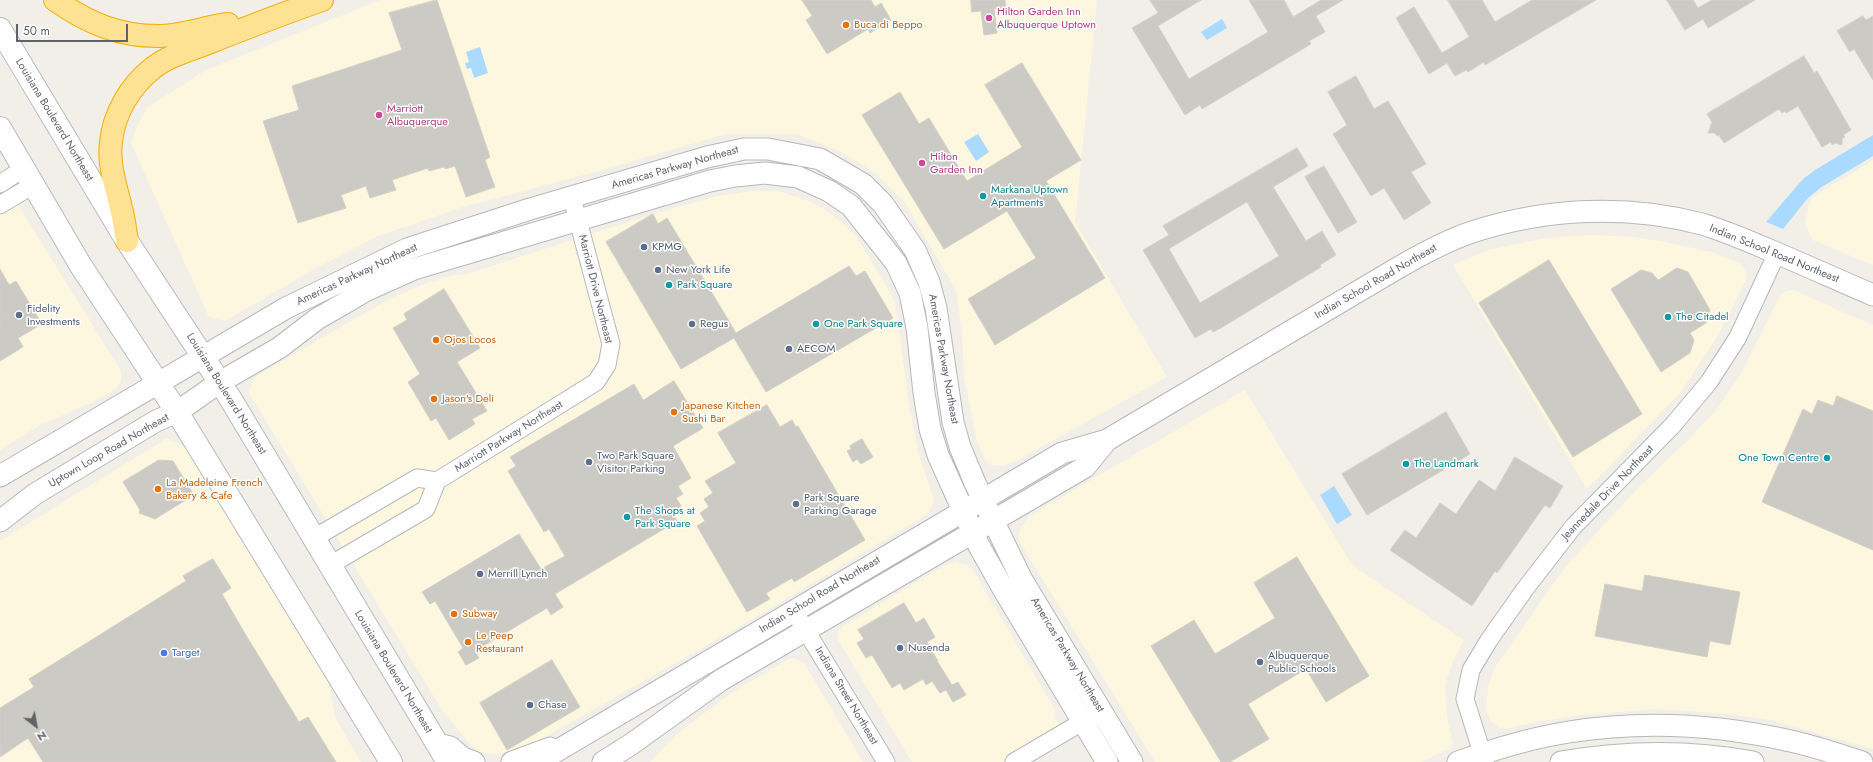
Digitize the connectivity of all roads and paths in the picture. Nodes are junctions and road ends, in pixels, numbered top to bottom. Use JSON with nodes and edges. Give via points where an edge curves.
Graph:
{"nodes":[{"id":1,"x":55,"y":0,"type":"edge"},
{"id":2,"x":322,"y":0,"type":"edge"},
{"id":3,"x":273,"y":17,"type":"junction"},
{"id":4,"x":0,"y":29,"type":"edge"},
{"id":5,"x":0,"y":128,"type":"edge"},
{"id":6,"x":28,"y":177,"type":"junction"},
{"id":7,"x":0,"y":184,"type":"edge"},
{"id":8,"x":572,"y":198,"type":"junction"},
{"id":9,"x":0,"y":205,"type":"edge"},
{"id":10,"x":578,"y":220,"type":"junction"},
{"id":11,"x":127,"y":241,"type":"junction"},
{"id":12,"x":1777,"y":253,"type":"junction"},
{"id":13,"x":1873,"y":295,"type":"edge"},
{"id":14,"x":205,"y":357,"type":"junction"},
{"id":15,"x":220,"y":382,"type":"junction"},
{"id":16,"x":159,"y":383,"type":"junction"},
{"id":17,"x":580,"y":393,"type":"joint"},
{"id":18,"x":177,"y":412,"type":"junction"},
{"id":19,"x":1107,"y":440,"type":"junction"},
{"id":20,"x":0,"y":476,"type":"edge"},
{"id":21,"x":438,"y":481,"type":"junction"},
{"id":22,"x":982,"y":498,"type":"junction"},
{"id":23,"x":962,"y":510,"type":"junction"},
{"id":24,"x":0,"y":520,"type":"edge"},
{"id":25,"x":994,"y":521,"type":"junction"},
{"id":26,"x":973,"y":533,"type":"junction"},
{"id":27,"x":314,"y":538,"type":"junction"},
{"id":28,"x":330,"y":565,"type":"junction"},
{"id":29,"x":794,"y":611,"type":"junction"},
{"id":30,"x":806,"y":631,"type":"junction"},
{"id":31,"x":1101,"y":711,"type":"junction"},
{"id":32,"x":609,"y":720,"type":"junction"},
{"id":33,"x":1083,"y":722,"type":"junction"},
{"id":34,"x":442,"y":753,"type":"edge"},
{"id":35,"x":1484,"y":758,"type":"edge"},
{"id":36,"x":391,"y":762,"type":"edge"},
{"id":37,"x":474,"y":762,"type":"edge"},
{"id":38,"x":512,"y":762,"type":"edge"},
{"id":39,"x":538,"y":762,"type":"edge"},
{"id":40,"x":603,"y":762,"type":"edge"},
{"id":41,"x":886,"y":762,"type":"edge"},
{"id":42,"x":1014,"y":762,"type":"edge"},
{"id":43,"x":1108,"y":762,"type":"edge"},
{"id":44,"x":1132,"y":762,"type":"edge"},
{"id":45,"x":1458,"y":762,"type":"edge"},
{"id":46,"x":1561,"y":762,"type":"edge"},
{"id":47,"x":1753,"y":762,"type":"edge"},
{"id":48,"x":1862,"y":762,"type":"edge"}],
"edges":[{"from":1,"to":3,"type":"highway","via":[[111,31],[135,35],[162,36]]},
{"from":2,"to":3,"type":"highway"},
{"from":3,"to":11,"type":"highway","via":[[180,54],[154,67],[133,86],[113,125],[110,143],[114,181]]},
{"from":4,"to":11,"type":"main road","name":"Louisiana Boulevard Northeast"},
{"from":5,"to":6,"type":"main road"},
{"from":6,"to":7,"type":"street"},
{"from":6,"to":9,"type":"street"},
{"from":6,"to":16,"type":"main road","via":[[82,266]]},
{"from":8,"to":10,"type":"street","name":"Marriott Drive Northeast"},
{"from":8,"to":14,"type":"street","name":"Americas Parkway Northeast","via":[[407,249],[286,308]]},
{"from":8,"to":22,"type":"street","name":"Americas Parkway Northeast","via":[[707,157],[744,149],[768,150],[820,159],[863,184],[896,221],[915,250],[929,282],[936,308],[953,422],[960,447]]},
{"from":10,"to":15,"type":"street","name":"Americas Parkway Northeast","via":[[400,275],[323,315],[279,348]]},
{"from":10,"to":17,"type":"street","name":"Marriott Drive Northeast","via":[[611,344],[607,365],[596,382]]},
{"from":10,"to":23,"type":"street","name":"Americas Parkway Northeast","via":[[710,181],[765,173],[798,177],[829,191],[851,206],[896,263],[910,293],[930,428]]},
{"from":11,"to":14,"type":"main road","name":"Louisiana Boulevard Northeast"},
{"from":12,"to":13,"type":"street","name":"Indian School Road Northeast"},
{"from":12,"to":19,"type":"street","name":"Indian School Road Northeast","via":[[1704,225],[1640,213],[1555,213],[1471,232],[1434,248],[1396,269]]},
{"from":12,"to":35,"type":"street","name":"Jeannedale Drive Northeast","via":[[1738,337],[1710,382],[1673,426],[1573,527],[1525,589],[1471,670],[1465,698]]},
{"from":14,"to":15,"type":"main road","name":"Louisiana Boulevard Northeast"},
{"from":14,"to":16,"type":"street"},
{"from":15,"to":18,"type":"street","name":"Uptown Loop Road Northeast"},
{"from":15,"to":27,"type":"main road","name":"Louisiana Boulevard Northeast"},
{"from":16,"to":18,"type":"main road"},
{"from":16,"to":20,"type":"street"},
{"from":17,"to":21,"type":"street","name":"Marriott Parkway Northeast"},
{"from":18,"to":24,"type":"street","name":"Uptown Loop Road Northeast","via":[[156,421],[35,494]]},
{"from":18,"to":36,"type":"main road"},
{"from":19,"to":22,"type":"street","name":"Indian School Road Northeast","via":[[1062,453]]},
{"from":19,"to":25,"type":"street","name":"Indian School Road Northeast","via":[[1085,466]]},
{"from":21,"to":27,"type":"street","via":[[417,478]]},
{"from":21,"to":28,"type":"street","via":[[426,509]]},
{"from":22,"to":23,"type":"street","name":"Indian School Road Northeast"},
{"from":22,"to":25,"type":"street","name":"Americas Parkway Northeast"},
{"from":23,"to":26,"type":"street","name":"Americas Parkway Northeast"},
{"from":23,"to":29,"type":"street","name":"Indian School Road Northeast"},
{"from":25,"to":26,"type":"street","name":"Indian School Road Northeast"},
{"from":25,"to":31,"type":"street","name":"Americas Parkway Northeast","via":[[1022,580]]},
{"from":26,"to":30,"type":"street","name":"Indian School Road Northeast"},
{"from":26,"to":33,"type":"street","name":"Americas Parkway Northeast","via":[[1005,592]]},
{"from":27,"to":28,"type":"main road","name":"Louisiana Boulevard Northeast"},
{"from":28,"to":34,"type":"main road","name":"Louisiana Boulevard Northeast"},
{"from":29,"to":30,"type":"street","name":"Indiana Street Northeast"},
{"from":29,"to":32,"type":"street","name":"Indian School Road Northeast"},
{"from":30,"to":40,"type":"street","name":"Indian School Road Northeast","via":[[721,680]]},
{"from":30,"to":41,"type":"street","name":"Indiana Street Northeast"},
{"from":31,"to":33,"type":"street"},
{"from":31,"to":44,"type":"street","name":"Americas Parkway Northeast"},
{"from":32,"to":38,"type":"street"},
{"from":32,"to":39,"type":"street","name":"Indian School Road Northeast"},
{"from":33,"to":42,"type":"street"},
{"from":33,"to":43,"type":"street","name":"Americas Parkway Northeast"},
{"from":34,"to":37,"type":"street","via":[[450,747],[463,758]]},
{"from":35,"to":45,"type":"street"},
{"from":35,"to":48,"type":"street","via":[[1522,741],[1569,732],[1627,726],[1684,726],[1737,731],[1795,742]]},
{"from":46,"to":47,"type":"street","via":[[1630,754],[1684,753]]}]}
